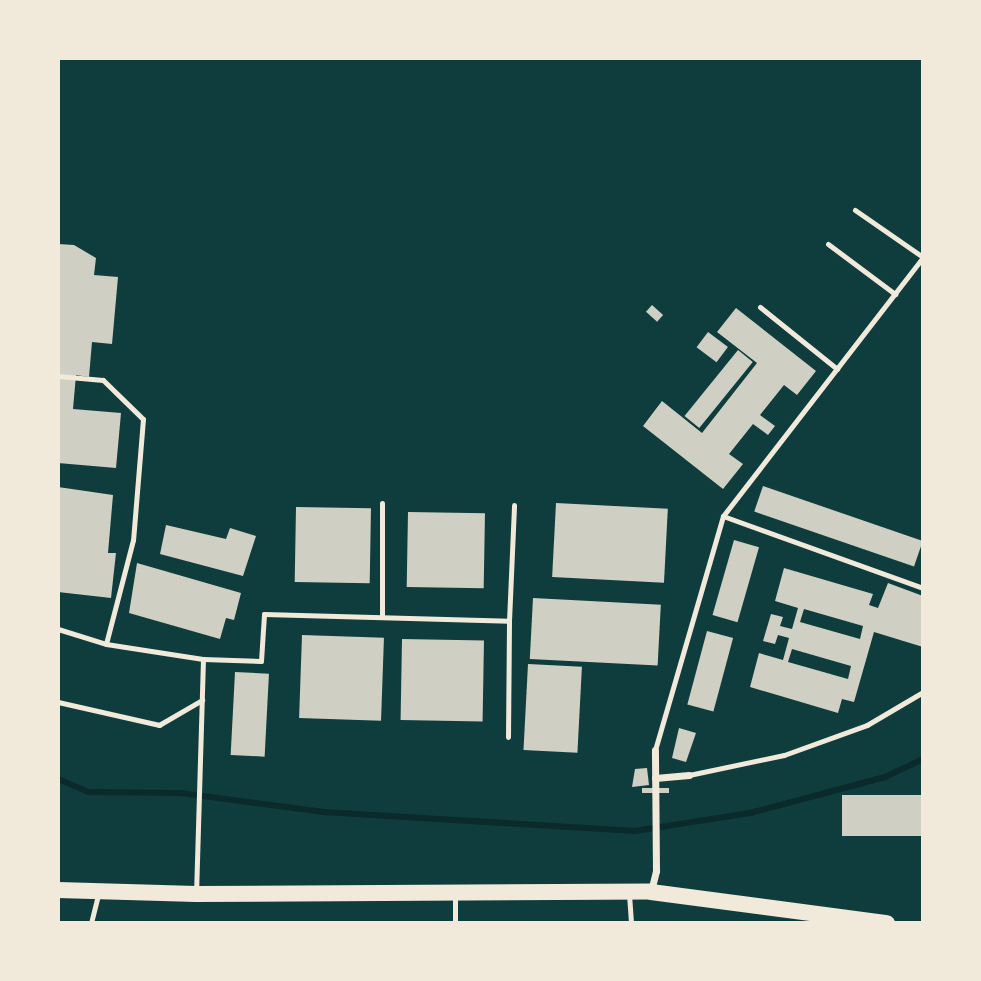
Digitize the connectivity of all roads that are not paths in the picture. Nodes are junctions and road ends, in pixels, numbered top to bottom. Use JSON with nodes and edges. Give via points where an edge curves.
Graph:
{"nodes":[{"id":1,"x":855,"y":210,"type":"dead end"},
{"id":2,"x":828,"y":244,"type":"dead end"},
{"id":3,"x":923,"y":257,"type":"edge"},
{"id":4,"x":895,"y":294,"type":"junction"},
{"id":5,"x":760,"y":307,"type":"dead end"},
{"id":6,"x":837,"y":369,"type":"junction"},
{"id":7,"x":58,"y":376,"type":"edge"},
{"id":8,"x":382,"y":503,"type":"dead end"},
{"id":9,"x":514,"y":505,"type":"dead end"},
{"id":10,"x":723,"y":516,"type":"junction"},
{"id":11,"x":923,"y":588,"type":"edge"},
{"id":12,"x":382,"y":615,"type":"junction"},
{"id":13,"x":509,"y":621,"type":"junction"},
{"id":14,"x":58,"y":629,"type":"edge"},
{"id":15,"x":106,"y":644,"type":"junction"},
{"id":16,"x":203,"y":659,"type":"junction"},
{"id":17,"x":923,"y":692,"type":"edge"},
{"id":18,"x":202,"y":700,"type":"junction"},
{"id":19,"x":58,"y":702,"type":"edge"},
{"id":20,"x":508,"y":737,"type":"dead end"},
{"id":21,"x":655,"y":750,"type":"joint"},
{"id":22,"x":689,"y":775,"type":"joint"},
{"id":23,"x":656,"y":778,"type":"junction"},
{"id":24,"x":58,"y":890,"type":"edge"},
{"id":25,"x":628,"y":891,"type":"junction"},
{"id":26,"x":99,"y":892,"type":"junction"},
{"id":27,"x":651,"y":892,"type":"junction"},
{"id":28,"x":196,"y":894,"type":"junction"},
{"id":29,"x":455,"y":895,"type":"junction"},
{"id":30,"x":91,"y":923,"type":"edge"},
{"id":31,"x":455,"y":923,"type":"edge"},
{"id":32,"x":631,"y":923,"type":"edge"},
{"id":33,"x":887,"y":923,"type":"edge"}],
"edges":[{"from":1,"to":3,"type":"lane"},
{"from":2,"to":4,"type":"lane"},
{"from":3,"to":4,"type":"lane"},
{"from":4,"to":6,"type":"lane"},
{"from":5,"to":6,"type":"lane"},
{"from":6,"to":10,"type":"lane"},
{"from":7,"to":15,"type":"lane","via":[[103,380],[143,419],[133,540]]},
{"from":8,"to":12,"type":"lane"},
{"from":9,"to":13,"type":"lane"},
{"from":10,"to":11,"type":"lane"},
{"from":10,"to":21,"type":"lane"},
{"from":12,"to":13,"type":"lane"},
{"from":12,"to":16,"type":"lane","via":[[264,614],[261,661]]},
{"from":13,"to":20,"type":"lane"},
{"from":14,"to":15,"type":"lane"},
{"from":15,"to":16,"type":"lane"},
{"from":16,"to":18,"type":"lane"},
{"from":17,"to":22,"type":"lane","via":[[867,725],[784,755]]},
{"from":18,"to":19,"type":"lane","via":[[159,725]]},
{"from":18,"to":28,"type":"lane"},
{"from":21,"to":23,"type":"street"},
{"from":22,"to":23,"type":"street"},
{"from":23,"to":27,"type":"street","via":[[656,871]]},
{"from":24,"to":26,"type":"main road"},
{"from":25,"to":27,"type":"main road"},
{"from":25,"to":29,"type":"main road"},
{"from":25,"to":32,"type":"lane"},
{"from":26,"to":28,"type":"main road"},
{"from":26,"to":30,"type":"lane"},
{"from":27,"to":33,"type":"main road"},
{"from":28,"to":29,"type":"main road"},
{"from":29,"to":31,"type":"lane"}]}
